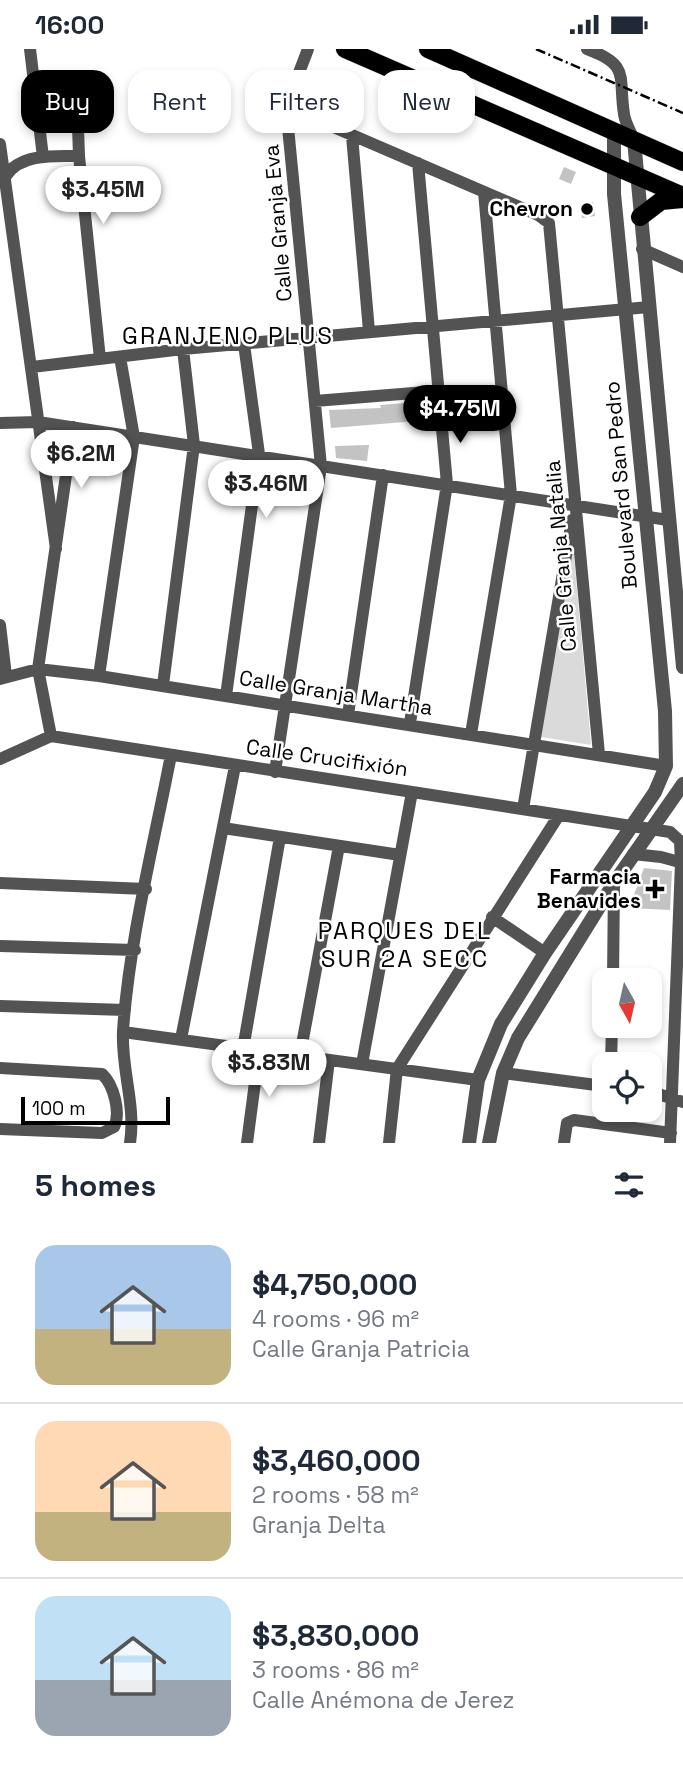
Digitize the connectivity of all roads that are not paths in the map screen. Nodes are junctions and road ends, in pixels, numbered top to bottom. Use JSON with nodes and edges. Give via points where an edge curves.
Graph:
{"nodes":[{"id":1,"x":30,"y":49,"type":"edge"},
{"id":2,"x":308,"y":49,"type":"edge"},
{"id":3,"x":345,"y":49,"type":"edge"},
{"id":4,"x":428,"y":49,"type":"edge"},
{"id":5,"x":587,"y":49,"type":"edge"},
{"id":6,"x":301,"y":70,"type":"edge"},
{"id":7,"x":624,"y":115,"type":"junction"},
{"id":8,"x":614,"y":132,"type":"junction"},
{"id":9,"x":78,"y":133,"type":"edge"},
{"id":10,"x":290,"y":133,"type":"edge"},
{"id":11,"x":345,"y":133,"type":"edge"},
{"id":12,"x":352,"y":136,"type":"junction"},
{"id":13,"x":634,"y":140,"type":"junction"},
{"id":14,"x":0,"y":144,"type":"edge"},
{"id":15,"x":79,"y":156,"type":"junction"},
{"id":16,"x":43,"y":157,"type":"junction"},
{"id":17,"x":683,"y":162,"type":"edge"},
{"id":18,"x":418,"y":163,"type":"junction"},
{"id":19,"x":612,"y":165,"type":"junction"},
{"id":20,"x":6,"y":176,"type":"junction"},
{"id":21,"x":636,"y":176,"type":"junction"},
{"id":22,"x":484,"y":192,"type":"junction"},
{"id":23,"x":683,"y":198,"type":"edge"},
{"id":24,"x":640,"y":217,"type":"junction"},
{"id":25,"x":642,"y":249,"type":"junction"},
{"id":26,"x":683,"y":267,"type":"edge"},
{"id":27,"x":649,"y":307,"type":"junction"},
{"id":28,"x":626,"y":309,"type":"junction"},
{"id":29,"x":559,"y":315,"type":"junction"},
{"id":30,"x":497,"y":320,"type":"junction"},
{"id":31,"x":434,"y":326,"type":"junction"},
{"id":32,"x":369,"y":331,"type":"junction"},
{"id":33,"x":308,"y":337,"type":"junction"},
{"id":34,"x":244,"y":344,"type":"junction"},
{"id":35,"x":184,"y":349,"type":"junction"},
{"id":36,"x":120,"y":357,"type":"junction"},
{"id":37,"x":100,"y":359,"type":"junction"},
{"id":38,"x":32,"y":367,"type":"junction"},
{"id":39,"x":438,"y":391,"type":"junction"},
{"id":40,"x":315,"y":401,"type":"junction"},
{"id":41,"x":0,"y":422,"type":"edge"},
{"id":42,"x":38,"y":422,"type":"junction"},
{"id":43,"x":73,"y":427,"type":"junction"},
{"id":44,"x":134,"y":437,"type":"junction"},
{"id":45,"x":194,"y":445,"type":"junction"},
{"id":46,"x":258,"y":454,"type":"junction"},
{"id":47,"x":321,"y":466,"type":"junction"},
{"id":48,"x":383,"y":475,"type":"junction"},
{"id":49,"x":447,"y":484,"type":"junction"},
{"id":50,"x":511,"y":495,"type":"junction"},
{"id":51,"x":575,"y":504,"type":"junction"},
{"id":52,"x":643,"y":517,"type":"junction"},
{"id":53,"x":668,"y":520,"type":"junction"},
{"id":54,"x":56,"y":549,"type":"junction"},
{"id":55,"x":677,"y":549,"type":"edge"},
{"id":56,"x":0,"y":625,"type":"edge"},
{"id":57,"x":683,"y":667,"type":"edge"},
{"id":58,"x":38,"y":669,"type":"junction"},
{"id":59,"x":99,"y":675,"type":"junction"},
{"id":60,"x":3,"y":678,"type":"edge"},
{"id":61,"x":163,"y":685,"type":"junction"},
{"id":62,"x":226,"y":696,"type":"junction"},
{"id":63,"x":286,"y":706,"type":"junction"},
{"id":64,"x":348,"y":715,"type":"junction"},
{"id":65,"x":410,"y":723,"type":"junction"},
{"id":66,"x":471,"y":734,"type":"junction"},
{"id":67,"x":51,"y":736,"type":"junction"},
{"id":68,"x":534,"y":744,"type":"junction"},
{"id":69,"x":599,"y":754,"type":"junction"},
{"id":70,"x":171,"y":755,"type":"junction"},
{"id":71,"x":0,"y":759,"type":"edge"},
{"id":72,"x":666,"y":765,"type":"junction"},
{"id":73,"x":235,"y":766,"type":"junction"},
{"id":74,"x":275,"y":772,"type":"junction"},
{"id":75,"x":681,"y":791,"type":"edge"},
{"id":76,"x":412,"y":792,"type":"junction"},
{"id":77,"x":655,"y":792,"type":"junction"},
{"id":78,"x":523,"y":809,"type":"junction"},
{"id":79,"x":559,"y":815,"type":"junction"},
{"id":80,"x":631,"y":825,"type":"junction"},
{"id":81,"x":223,"y":828,"type":"junction"},
{"id":82,"x":653,"y":828,"type":"junction"},
{"id":83,"x":280,"y":837,"type":"junction"},
{"id":84,"x":339,"y":846,"type":"junction"},
{"id":85,"x":633,"y":854,"type":"junction"},
{"id":86,"x":401,"y":855,"type":"junction"},
{"id":87,"x":682,"y":863,"type":"edge"},
{"id":88,"x":0,"y":883,"type":"edge"},
{"id":89,"x":614,"y":883,"type":"junction"},
{"id":90,"x":146,"y":889,"type":"junction"},
{"id":91,"x":492,"y":917,"type":"junction"},
{"id":92,"x":681,"y":923,"type":"edge"},
{"id":93,"x":0,"y":946,"type":"edge"},
{"id":94,"x":135,"y":950,"type":"junction"},
{"id":95,"x":545,"y":953,"type":"junction"},
{"id":96,"x":613,"y":968,"type":"edge"},
{"id":97,"x":680,"y":984,"type":"edge"},
{"id":98,"x":0,"y":1006,"type":"edge"},
{"id":99,"x":125,"y":1010,"type":"junction"},
{"id":100,"x":123,"y":1032,"type":"junction"},
{"id":101,"x":181,"y":1039,"type":"junction"},
{"id":102,"x":678,"y":1044,"type":"edge"},
{"id":103,"x":243,"y":1049,"type":"junction"},
{"id":104,"x":259,"y":1052,"type":"junction"},
{"id":105,"x":300,"y":1055,"type":"junction"},
{"id":106,"x":330,"y":1060,"type":"junction"},
{"id":107,"x":362,"y":1064,"type":"junction"},
{"id":108,"x":0,"y":1068,"type":"edge"},
{"id":109,"x":397,"y":1069,"type":"junction"},
{"id":110,"x":503,"y":1073,"type":"junction"},
{"id":111,"x":478,"y":1080,"type":"junction"},
{"id":112,"x":592,"y":1084,"type":"edge"},
{"id":113,"x":677,"y":1100,"type":"edge"},
{"id":114,"x":0,"y":1129,"type":"edge"},
{"id":115,"x":670,"y":1138,"type":"edge"},
{"id":116,"x":130,"y":1143,"type":"edge"},
{"id":117,"x":247,"y":1143,"type":"edge"},
{"id":118,"x":319,"y":1143,"type":"edge"},
{"id":119,"x":389,"y":1143,"type":"edge"},
{"id":120,"x":469,"y":1143,"type":"edge"},
{"id":121,"x":489,"y":1143,"type":"edge"},
{"id":122,"x":564,"y":1143,"type":"edge"}],
"edges":[{"from":1,"to":16,"type":"street"},
{"from":2,"to":6,"type":"street","name":"Calle Granja Eva"},
{"from":3,"to":19,"type":"main road"},
{"from":4,"to":8,"type":"main road"},
{"from":5,"to":7,"type":"street","via":[[620,70]]},
{"from":7,"to":8,"type":"street"},
{"from":7,"to":13,"type":"street"},
{"from":8,"to":13,"type":"main road"},
{"from":8,"to":19,"type":"street","name":"Boulevard San Pedro"},
{"from":9,"to":15,"type":"street"},
{"from":10,"to":33,"type":"street","name":"Calle Granja Eva"},
{"from":11,"to":12,"type":"street","name":"Calle Granja Natalia"},
{"from":12,"to":18,"type":"street","name":"Calle Granja Natalia"},
{"from":12,"to":32,"type":"street"},
{"from":13,"to":17,"type":"main road"},
{"from":13,"to":21,"type":"street"},
{"from":14,"to":20,"type":"street"},
{"from":15,"to":16,"type":"street"},
{"from":15,"to":37,"type":"street"},
{"from":16,"to":20,"type":"street","via":[[15,166]]},
{"from":18,"to":22,"type":"street","name":"Calle Granja Natalia"},
{"from":18,"to":31,"type":"street"},
{"from":19,"to":21,"type":"main road"},
{"from":19,"to":28,"type":"street","name":"Boulevard San Pedro"},
{"from":20,"to":38,"type":"street"},
{"from":21,"to":23,"type":"main road"},
{"from":21,"to":24,"type":"street"},
{"from":22,"to":29,"type":"street","name":"Calle Granja Natalia","via":[[549,223]]},
{"from":22,"to":30,"type":"street"},
{"from":23,"to":24,"type":"main road","via":[[661,201]]},
{"from":24,"to":25,"type":"street"},
{"from":25,"to":26,"type":"street"},
{"from":25,"to":27,"type":"street"},
{"from":27,"to":28,"type":"street"},
{"from":27,"to":53,"type":"street"},
{"from":28,"to":29,"type":"street"},
{"from":28,"to":52,"type":"street","name":"Boulevard San Pedro"},
{"from":29,"to":30,"type":"street"},
{"from":29,"to":51,"type":"street","name":"Calle Granja Natalia"},
{"from":30,"to":31,"type":"street"},
{"from":30,"to":50,"type":"street"},
{"from":31,"to":32,"type":"street"},
{"from":31,"to":39,"type":"street"},
{"from":32,"to":33,"type":"street"},
{"from":33,"to":34,"type":"street"},
{"from":33,"to":40,"type":"street","name":"Calle Granja Eva"},
{"from":34,"to":35,"type":"street"},
{"from":34,"to":46,"type":"street"},
{"from":35,"to":36,"type":"street"},
{"from":35,"to":45,"type":"street"},
{"from":36,"to":37,"type":"street"},
{"from":36,"to":44,"type":"street"},
{"from":37,"to":38,"type":"street"},
{"from":38,"to":42,"type":"street"},
{"from":39,"to":40,"type":"street"},
{"from":39,"to":49,"type":"street"},
{"from":40,"to":47,"type":"street","name":"Calle Granja Eva"},
{"from":41,"to":42,"type":"street"},
{"from":42,"to":43,"type":"street"},
{"from":42,"to":54,"type":"street"},
{"from":43,"to":44,"type":"street"},
{"from":43,"to":54,"type":"street"},
{"from":44,"to":45,"type":"street"},
{"from":44,"to":59,"type":"street"},
{"from":45,"to":46,"type":"street"},
{"from":45,"to":61,"type":"street"},
{"from":46,"to":47,"type":"street"},
{"from":46,"to":62,"type":"street"},
{"from":47,"to":48,"type":"street"},
{"from":47,"to":63,"type":"street","name":"Calle Granja Eva"},
{"from":48,"to":49,"type":"street"},
{"from":48,"to":64,"type":"street"},
{"from":49,"to":50,"type":"street"},
{"from":49,"to":65,"type":"street"},
{"from":50,"to":51,"type":"street"},
{"from":50,"to":66,"type":"street"},
{"from":51,"to":52,"type":"street"},
{"from":51,"to":68,"type":"street"},
{"from":51,"to":69,"type":"street","name":"Calle Granja Natalia"},
{"from":52,"to":53,"type":"street"},
{"from":52,"to":72,"type":"street","name":"Boulevard San Pedro","via":[[665,711]]},
{"from":53,"to":55,"type":"street"},
{"from":54,"to":58,"type":"street"},
{"from":55,"to":57,"type":"street"},
{"from":56,"to":60,"type":"street"},
{"from":58,"to":59,"type":"street","name":"Calle Granja Martha"},
{"from":58,"to":60,"type":"street","name":"Calle Granja Martha"},
{"from":58,"to":67,"type":"street"},
{"from":59,"to":61,"type":"street","name":"Calle Granja Martha"},
{"from":61,"to":62,"type":"street","name":"Calle Granja Martha"},
{"from":62,"to":63,"type":"street","name":"Calle Granja Martha"},
{"from":63,"to":64,"type":"street","name":"Calle Granja Martha"},
{"from":63,"to":74,"type":"street","name":"Calle Granja Eva"},
{"from":64,"to":65,"type":"street","name":"Calle Granja Martha"},
{"from":65,"to":66,"type":"street","name":"Calle Granja Martha"},
{"from":66,"to":68,"type":"street","name":"Calle Granja Martha"},
{"from":67,"to":70,"type":"street","name":"Calle Crucifixión"},
{"from":67,"to":71,"type":"street"},
{"from":68,"to":69,"type":"street","name":"Calle Granja Martha"},
{"from":68,"to":78,"type":"street"},
{"from":69,"to":72,"type":"street","name":"Calle Granja Martha"},
{"from":70,"to":73,"type":"street","name":"Calle Crucifixión"},
{"from":70,"to":90,"type":"street"},
{"from":72,"to":77,"type":"street","name":"Boulevard San Pedro"},
{"from":73,"to":74,"type":"street","name":"Calle Crucifixión"},
{"from":73,"to":81,"type":"street"},
{"from":74,"to":76,"type":"street","name":"Calle Crucifixión"},
{"from":75,"to":77,"type":"street"},
{"from":75,"to":82,"type":"street"},
{"from":76,"to":78,"type":"street","name":"Calle Crucifixión"},
{"from":76,"to":86,"type":"street"},
{"from":77,"to":80,"type":"street","name":"Boulevard San Pedro"},
{"from":78,"to":79,"type":"street","name":"Calle Crucifixión"},
{"from":79,"to":80,"type":"street","name":"Calle Crucifixión"},
{"from":79,"to":91,"type":"street"},
{"from":80,"to":82,"type":"street","name":"Calle Crucifixión"},
{"from":80,"to":95,"type":"street","name":"Boulevard San Pedro"},
{"from":81,"to":83,"type":"street"},
{"from":81,"to":101,"type":"street"},
{"from":82,"to":85,"type":"street"},
{"from":82,"to":87,"type":"street","via":[[670,832],[680,841]]},
{"from":83,"to":84,"type":"street"},
{"from":83,"to":103,"type":"street"},
{"from":84,"to":86,"type":"street"},
{"from":84,"to":105,"type":"street"},
{"from":85,"to":87,"type":"street"},
{"from":85,"to":89,"type":"street"},
{"from":86,"to":107,"type":"street"},
{"from":87,"to":92,"type":"street"},
{"from":88,"to":90,"type":"street"},
{"from":89,"to":96,"type":"street"},
{"from":89,"to":110,"type":"street","via":[[536,1007]]},
{"from":90,"to":94,"type":"street"},
{"from":91,"to":95,"type":"street"},
{"from":91,"to":109,"type":"street"},
{"from":92,"to":97,"type":"street"},
{"from":93,"to":94,"type":"street"},
{"from":94,"to":99,"type":"street"},
{"from":95,"to":111,"type":"street","via":[[501,1024]]},
{"from":97,"to":102,"type":"street"},
{"from":98,"to":99,"type":"street"},
{"from":99,"to":100,"type":"street"},
{"from":100,"to":101,"type":"street"},
{"from":100,"to":116,"type":"street"},
{"from":101,"to":103,"type":"street"},
{"from":102,"to":113,"type":"street"},
{"from":103,"to":104,"type":"street"},
{"from":104,"to":105,"type":"street"},
{"from":104,"to":117,"type":"street"},
{"from":105,"to":106,"type":"street"},
{"from":106,"to":107,"type":"street"},
{"from":106,"to":118,"type":"street"},
{"from":107,"to":109,"type":"street"},
{"from":108,"to":114,"type":"street","via":[[102,1074],[110,1084],[118,1116],[114,1127],[102,1133]]},
{"from":109,"to":111,"type":"street"},
{"from":109,"to":119,"type":"street"},
{"from":110,"to":112,"type":"street"},
{"from":110,"to":121,"type":"street"},
{"from":111,"to":120,"type":"street"},
{"from":113,"to":115,"type":"street"},
{"from":115,"to":122,"type":"street","via":[[570,1121]]}]}
